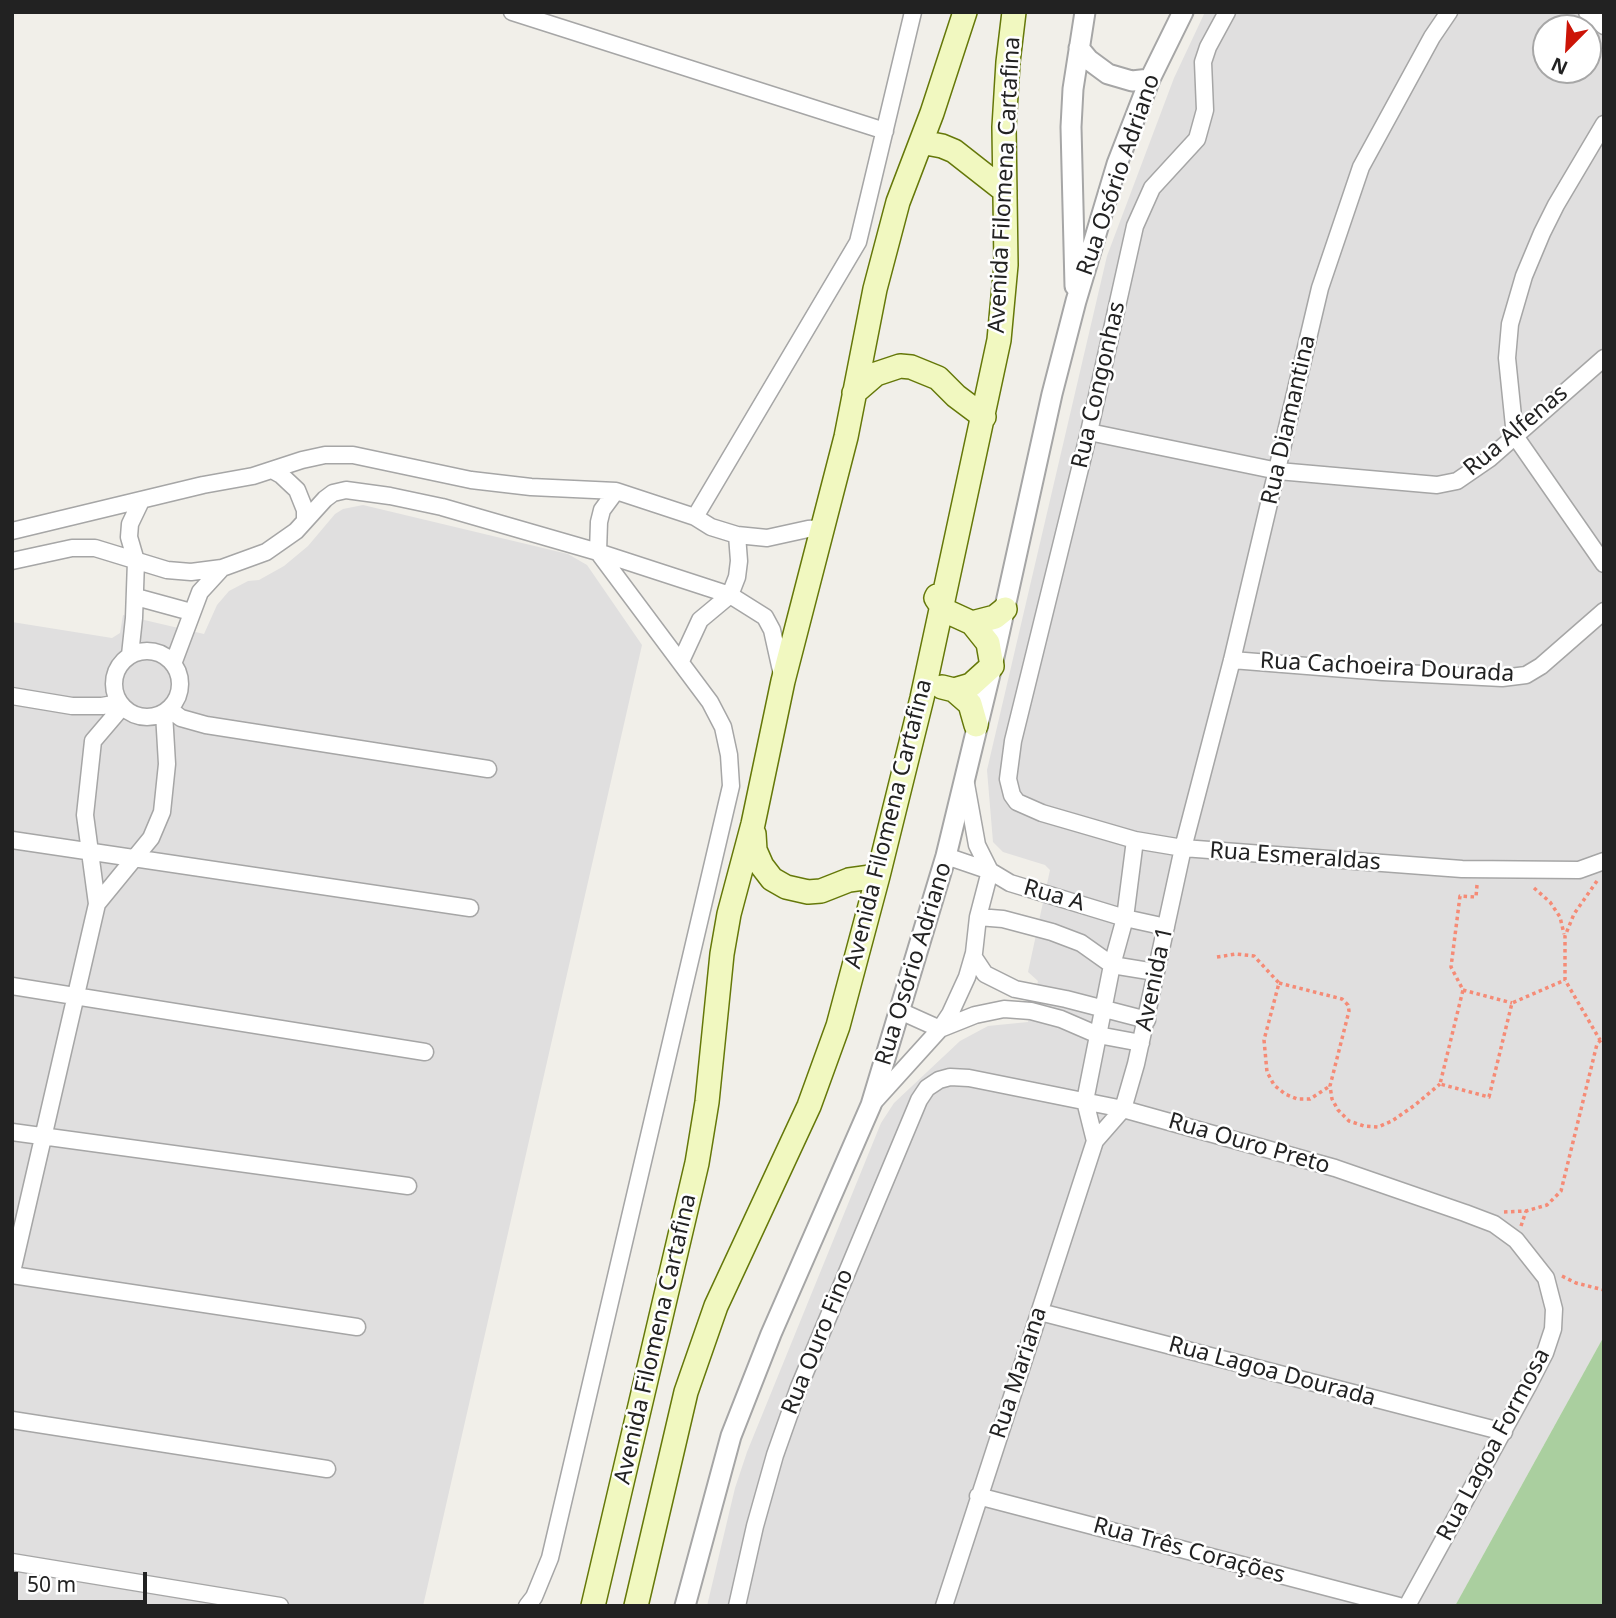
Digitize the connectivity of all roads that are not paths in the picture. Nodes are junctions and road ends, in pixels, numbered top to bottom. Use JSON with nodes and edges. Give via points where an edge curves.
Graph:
{"nodes":[{"id":1,"x":512,"y":12,"type":"edge"},
{"id":2,"x":913,"y":12,"type":"edge"},
{"id":3,"x":965,"y":12,"type":"edge"},
{"id":4,"x":1014,"y":12,"type":"edge"},
{"id":5,"x":1085,"y":12,"type":"edge"},
{"id":6,"x":1183,"y":12,"type":"edge"},
{"id":7,"x":1227,"y":12,"type":"edge"},
{"id":8,"x":1449,"y":12,"type":"edge"},
{"id":9,"x":1587,"y":12,"type":"edge"},
{"id":10,"x":1604,"y":26,"type":"edge"},
{"id":11,"x":1079,"y":48,"type":"junction"},
{"id":12,"x":1150,"y":79,"type":"junction"},
{"id":13,"x":1604,"y":124,"type":"edge"},
{"id":14,"x":885,"y":131,"type":"junction"},
{"id":15,"x":921,"y":142,"type":"junction"},
{"id":16,"x":1005,"y":191,"type":"junction"},
{"id":17,"x":1076,"y":301,"type":"junction"},
{"id":18,"x":1604,"y":358,"type":"edge"},
{"id":19,"x":854,"y":393,"type":"junction"},
{"id":20,"x":984,"y":416,"type":"junction"},
{"id":21,"x":1089,"y":432,"type":"junction"},
{"id":22,"x":1515,"y":436,"type":"junction"},
{"id":23,"x":272,"y":470,"type":"junction"},
{"id":24,"x":1278,"y":471,"type":"junction"},
{"id":25,"x":617,"y":491,"type":"junction"},
{"id":26,"x":141,"y":501,"type":"junction"},
{"id":27,"x":695,"y":517,"type":"junction"},
{"id":28,"x":305,"y":521,"type":"junction"},
{"id":29,"x":822,"y":528,"type":"junction"},
{"id":30,"x":12,"y":531,"type":"edge"},
{"id":31,"x":737,"y":535,"type":"junction"},
{"id":32,"x":598,"y":552,"type":"junction"},
{"id":33,"x":12,"y":561,"type":"edge"},
{"id":34,"x":136,"y":561,"type":"junction"},
{"id":35,"x":1604,"y":564,"type":"edge"},
{"id":36,"x":222,"y":568,"type":"junction"},
{"id":37,"x":946,"y":588,"type":"junction"},
{"id":38,"x":730,"y":595,"type":"junction"},
{"id":39,"x":136,"y":597,"type":"junction"},
{"id":40,"x":1005,"y":609,"type":"junction"},
{"id":41,"x":1604,"y":611,"type":"edge"},
{"id":42,"x":191,"y":612,"type":"junction"},
{"id":43,"x":972,"y":623,"type":"junction"},
{"id":44,"x":130,"y":655,"type":"junction"},
{"id":45,"x":1232,"y":660,"type":"junction"},
{"id":46,"x":681,"y":662,"type":"junction"},
{"id":47,"x":173,"y":664,"type":"junction"},
{"id":48,"x":992,"y":666,"type":"junction"},
{"id":49,"x":783,"y":681,"type":"junction"},
{"id":50,"x":954,"y":690,"type":"junction"},
{"id":51,"x":12,"y":696,"type":"edge"},
{"id":52,"x":922,"y":698,"type":"junction"},
{"id":53,"x":121,"y":705,"type":"junction"},
{"id":54,"x":166,"y":711,"type":"junction"},
{"id":55,"x":976,"y":725,"type":"junction"},
{"id":56,"x":488,"y":769,"type":"dead end"},
{"id":57,"x":964,"y":775,"type":"junction"},
{"id":58,"x":1008,"y":779,"type":"joint"},
{"id":59,"x":753,"y":824,"type":"junction"},
{"id":60,"x":12,"y":840,"type":"edge"},
{"id":61,"x":1135,"y":840,"type":"junction"},
{"id":62,"x":1183,"y":848,"type":"junction"},
{"id":63,"x":89,"y":850,"type":"junction"},
{"id":64,"x":946,"y":856,"type":"junction"},
{"id":65,"x":132,"y":859,"type":"junction"},
{"id":66,"x":1604,"y":861,"type":"edge"},
{"id":67,"x":990,"y":871,"type":"junction"},
{"id":68,"x":878,"y":876,"type":"junction"},
{"id":69,"x":97,"y":904,"type":"junction"},
{"id":70,"x":470,"y":908,"type":"dead end"},
{"id":71,"x":978,"y":917,"type":"junction"},
{"id":72,"x":1125,"y":918,"type":"junction"},
{"id":73,"x":1166,"y":927,"type":"junction"},
{"id":74,"x":973,"y":956,"type":"junction"},
{"id":75,"x":1112,"y":965,"type":"junction"},
{"id":76,"x":1155,"y":972,"type":"junction"},
{"id":77,"x":12,"y":986,"type":"edge"},
{"id":78,"x":76,"y":995,"type":"junction"},
{"id":79,"x":1104,"y":1010,"type":"junction"},
{"id":80,"x":900,"y":1011,"type":"junction"},
{"id":81,"x":1147,"y":1020,"type":"junction"},
{"id":82,"x":940,"y":1029,"type":"junction"},
{"id":83,"x":1098,"y":1035,"type":"junction"},
{"id":84,"x":1141,"y":1043,"type":"junction"},
{"id":85,"x":425,"y":1052,"type":"dead end"},
{"id":86,"x":927,"y":1088,"type":"joint"},
{"id":87,"x":1085,"y":1101,"type":"junction"},
{"id":88,"x":871,"y":1105,"type":"junction"},
{"id":89,"x":1123,"y":1109,"type":"junction"},
{"id":90,"x":12,"y":1132,"type":"edge"},
{"id":91,"x":43,"y":1136,"type":"junction"},
{"id":92,"x":1096,"y":1141,"type":"junction"},
{"id":93,"x":408,"y":1186,"type":"dead end"},
{"id":94,"x":12,"y":1273,"type":"edge"},
{"id":95,"x":1546,"y":1278,"type":"joint"},
{"id":96,"x":1040,"y":1312,"type":"junction"},
{"id":97,"x":356,"y":1327,"type":"dead end"},
{"id":98,"x":12,"y":1420,"type":"edge"},
{"id":99,"x":1504,"y":1432,"type":"junction"},
{"id":100,"x":327,"y":1469,"type":"dead end"},
{"id":101,"x":978,"y":1496,"type":"junction"},
{"id":102,"x":12,"y":1562,"type":"edge"},
{"id":103,"x":280,"y":1606,"type":"edge"},
{"id":104,"x":527,"y":1606,"type":"edge"},
{"id":105,"x":593,"y":1606,"type":"edge"},
{"id":106,"x":636,"y":1606,"type":"edge"},
{"id":107,"x":685,"y":1606,"type":"edge"},
{"id":108,"x":737,"y":1606,"type":"edge"},
{"id":109,"x":944,"y":1606,"type":"edge"},
{"id":110,"x":1399,"y":1606,"type":"edge"},
{"id":111,"x":1408,"y":1606,"type":"edge"}],
"edges":[{"from":1,"to":14,"type":"street"},
{"from":2,"to":14,"type":"street"},
{"from":3,"to":15,"type":"main road","name":"Avenida Filomena Cartafina"},
{"from":4,"to":16,"type":"main road","name":"Avenida Filomena Cartafina","via":[[1004,127]]},
{"from":5,"to":11,"type":"street","name":"Rua Osório Adriano"},
{"from":6,"to":12,"type":"street","name":"Rua Osório Adriano"},
{"from":7,"to":21,"type":"street","name":"Rua Congonhas","via":[[1203,62],[1205,110],[1197,139],[1152,188],[1135,226]]},
{"from":8,"to":24,"type":"street","name":"Rua Diamantina","via":[[1361,167],[1320,288]]},
{"from":9,"to":10,"type":"street"},
{"from":11,"to":12,"type":"street","via":[[1108,74],[1132,81]]},
{"from":11,"to":17,"type":"street","name":"Rua Osório Adriano","via":[[1071,127]]},
{"from":12,"to":17,"type":"street","name":"Rua Osório Adriano","via":[[1117,164]]},
{"from":13,"to":22,"type":"street","via":[[1546,224],[1513,313],[1507,358]]},
{"from":14,"to":27,"type":"street","via":[[858,242]]},
{"from":15,"to":16,"type":"main road","via":[[954,151]]},
{"from":15,"to":19,"type":"main road","name":"Avenida Filomena Cartafina","via":[[881,264]]},
{"from":16,"to":20,"type":"main road","name":"Avenida Filomena Cartafina","via":[[1006,265],[999,340]]},
{"from":17,"to":40,"type":"street","name":"Rua Osório Adriano"},
{"from":18,"to":22,"type":"street","name":"Rua Alfenas"},
{"from":19,"to":20,"type":"main road","via":[[876,374],[911,367],[937,378]]},
{"from":19,"to":29,"type":"main road","name":"Avenida Filomena Cartafina"},
{"from":20,"to":37,"type":"main road","name":"Avenida Filomena Cartafina"},
{"from":21,"to":24,"type":"street","name":"Rua Alfenas"},
{"from":21,"to":58,"type":"street","name":"Rua Congonhas","via":[[1013,741]]},
{"from":22,"to":24,"type":"street","name":"Rua Alfenas","via":[[1470,473],[1437,485]]},
{"from":22,"to":35,"type":"street"},
{"from":23,"to":25,"type":"street","via":[[325,455],[353,455],[471,480]]},
{"from":23,"to":26,"type":"street"},
{"from":23,"to":28,"type":"street","via":[[297,490]]},
{"from":24,"to":45,"type":"street","name":"Rua Diamantina"},
{"from":25,"to":27,"type":"street"},
{"from":25,"to":32,"type":"street","via":[[599,522]]},
{"from":26,"to":30,"type":"street"},
{"from":26,"to":34,"type":"street","via":[[130,524]]},
{"from":27,"to":31,"type":"street"},
{"from":28,"to":32,"type":"street","via":[[325,499],[346,490],[442,507]]},
{"from":28,"to":36,"type":"street","via":[[266,552]]},
{"from":29,"to":31,"type":"street","via":[[767,538]]},
{"from":29,"to":49,"type":"main road","name":"Avenida Filomena Cartafina"},
{"from":31,"to":38,"type":"street","via":[[739,561]]},
{"from":32,"to":38,"type":"street"},
{"from":32,"to":46,"type":"street"},
{"from":33,"to":34,"type":"street","via":[[72,548],[116,552]]},
{"from":34,"to":36,"type":"street","via":[[191,572]]},
{"from":34,"to":39,"type":"street"},
{"from":36,"to":42,"type":"street","via":[[200,592]]},
{"from":37,"to":43,"type":"main road","via":[[936,598],[940,604],[954,617]]},
{"from":37,"to":52,"type":"main road","name":"Avenida Filomena Cartafina"},
{"from":38,"to":46,"type":"street","via":[[699,620]]},
{"from":38,"to":49,"type":"street","via":[[765,617]]},
{"from":39,"to":42,"type":"street"},
{"from":39,"to":44,"type":"street"},
{"from":40,"to":43,"type":"main road"},
{"from":40,"to":48,"type":"street","name":"Rua Osório Adriano"},
{"from":41,"to":45,"type":"street","name":"Rua Cachoeira Dourada","via":[[1541,666],[1502,678]]},
{"from":42,"to":47,"type":"street"},
{"from":43,"to":48,"type":"main road","via":[[988,642]]},
{"from":44,"to":47,"type":"street","via":[[153,651]]},
{"from":44,"to":53,"type":"street","via":[[115,671],[114,693]]},
{"from":45,"to":62,"type":"street","name":"Rua Diamantina"},
{"from":46,"to":104,"type":"street","via":[[723,727],[731,786],[550,1558]]},
{"from":47,"to":54,"type":"street","via":[[180,687]]},
{"from":48,"to":50,"type":"main road","via":[[971,685]]},
{"from":48,"to":55,"type":"street","name":"Rua Osório Adriano"},
{"from":49,"to":59,"type":"main road","name":"Avenida Filomena Cartafina"},
{"from":50,"to":52,"type":"main road","via":[[919,690]]},
{"from":50,"to":55,"type":"main road","via":[[970,704]]},
{"from":51,"to":53,"type":"street","via":[[72,706]]},
{"from":52,"to":68,"type":"main road","name":"Avenida Filomena Cartafina"},
{"from":53,"to":54,"type":"street","via":[[142,717]]},
{"from":53,"to":63,"type":"street","via":[[93,741],[85,815]]},
{"from":54,"to":56,"type":"street","via":[[227,729]]},
{"from":54,"to":65,"type":"street","via":[[162,812],[151,838]]},
{"from":55,"to":57,"type":"street","name":"Rua Osório Adriano"},
{"from":57,"to":64,"type":"street","name":"Rua Osório Adriano"},
{"from":57,"to":67,"type":"street","via":[[977,845]]},
{"from":58,"to":61,"type":"street","name":"Rua Esmeraldas","via":[[1012,795],[1029,809]]},
{"from":59,"to":68,"type":"main road","via":[[758,860],[772,879],[786,887],[821,891],[849,880]]},
{"from":59,"to":105,"type":"main road","name":"Avenida Filomena Cartafina","via":[[726,927],[697,1163]]},
{"from":60,"to":63,"type":"street"},
{"from":61,"to":62,"type":"street","name":"Rua Esmeraldas"},
{"from":61,"to":72,"type":"street"},
{"from":62,"to":66,"type":"street","name":"Rua Esmeraldas","via":[[1462,869],[1579,870]]},
{"from":62,"to":73,"type":"street","name":"Avenida 1"},
{"from":63,"to":65,"type":"street"},
{"from":63,"to":69,"type":"street"},
{"from":64,"to":67,"type":"street","name":"Rua A"},
{"from":64,"to":80,"type":"street","name":"Rua Osório Adriano"},
{"from":65,"to":69,"type":"street"},
{"from":65,"to":70,"type":"street"},
{"from":67,"to":71,"type":"street"},
{"from":67,"to":72,"type":"street","name":"Rua A","via":[[1010,883]]},
{"from":68,"to":106,"type":"main road","name":"Avenida Filomena Cartafina","via":[[838,1026],[809,1107],[716,1306],[686,1392]]},
{"from":69,"to":78,"type":"street"},
{"from":71,"to":74,"type":"street"},
{"from":71,"to":75,"type":"street","name":"Rua A","via":[[1052,932],[1081,943]]},
{"from":72,"to":73,"type":"street","name":"Rua A"},
{"from":72,"to":75,"type":"street"},
{"from":73,"to":76,"type":"street","name":"Avenida 1"},
{"from":74,"to":79,"type":"street","via":[[985,974],[1006,985]]},
{"from":74,"to":82,"type":"street"},
{"from":75,"to":76,"type":"street"},
{"from":75,"to":79,"type":"street"},
{"from":76,"to":81,"type":"street","name":"Avenida 1"},
{"from":77,"to":78,"type":"street"},
{"from":78,"to":85,"type":"street"},
{"from":78,"to":91,"type":"street"},
{"from":79,"to":81,"type":"street"},
{"from":79,"to":83,"type":"street"},
{"from":80,"to":82,"type":"street"},
{"from":80,"to":88,"type":"street","name":"Rua Osório Adriano"},
{"from":81,"to":84,"type":"street","name":"Avenida 1"},
{"from":82,"to":83,"type":"street","via":[[1004,1009],[1061,1019]]},
{"from":82,"to":88,"type":"street"},
{"from":83,"to":84,"type":"street"},
{"from":83,"to":87,"type":"street"},
{"from":84,"to":89,"type":"street","name":"Avenida 1"},
{"from":86,"to":87,"type":"street","name":"Rua Ouro Preto","via":[[950,1077],[969,1078]]},
{"from":86,"to":108,"type":"street","name":"Rua Ouro Fino","via":[[907,1125],[799,1387],[758,1514]]},
{"from":87,"to":89,"type":"street","name":"Rua Ouro Preto"},
{"from":87,"to":92,"type":"street"},
{"from":88,"to":107,"type":"street","name":"Rua Osório Adriano","via":[[731,1436]]},
{"from":89,"to":92,"type":"street","name":"Rua Mariana"},
{"from":89,"to":95,"type":"street","name":"Rua Ouro Preto","via":[[1335,1168],[1494,1224],[1516,1240]]},
{"from":90,"to":91,"type":"street"},
{"from":91,"to":93,"type":"street"},
{"from":91,"to":94,"type":"street"},
{"from":92,"to":96,"type":"street","name":"Rua Mariana"},
{"from":94,"to":97,"type":"street"},
{"from":95,"to":99,"type":"street","name":"Rua Lagoa Formosa","via":[[1554,1308],[1553,1329]]},
{"from":96,"to":99,"type":"street","name":"Rua Lagoa Dourada"},
{"from":96,"to":101,"type":"street","name":"Rua Mariana"},
{"from":98,"to":100,"type":"street"},
{"from":99,"to":111,"type":"street","name":"Rua Lagoa Formosa"},
{"from":101,"to":109,"type":"street","name":"Rua Mariana"},
{"from":101,"to":110,"type":"street","name":"Rua Três Corações"},
{"from":102,"to":103,"type":"street"}]}
